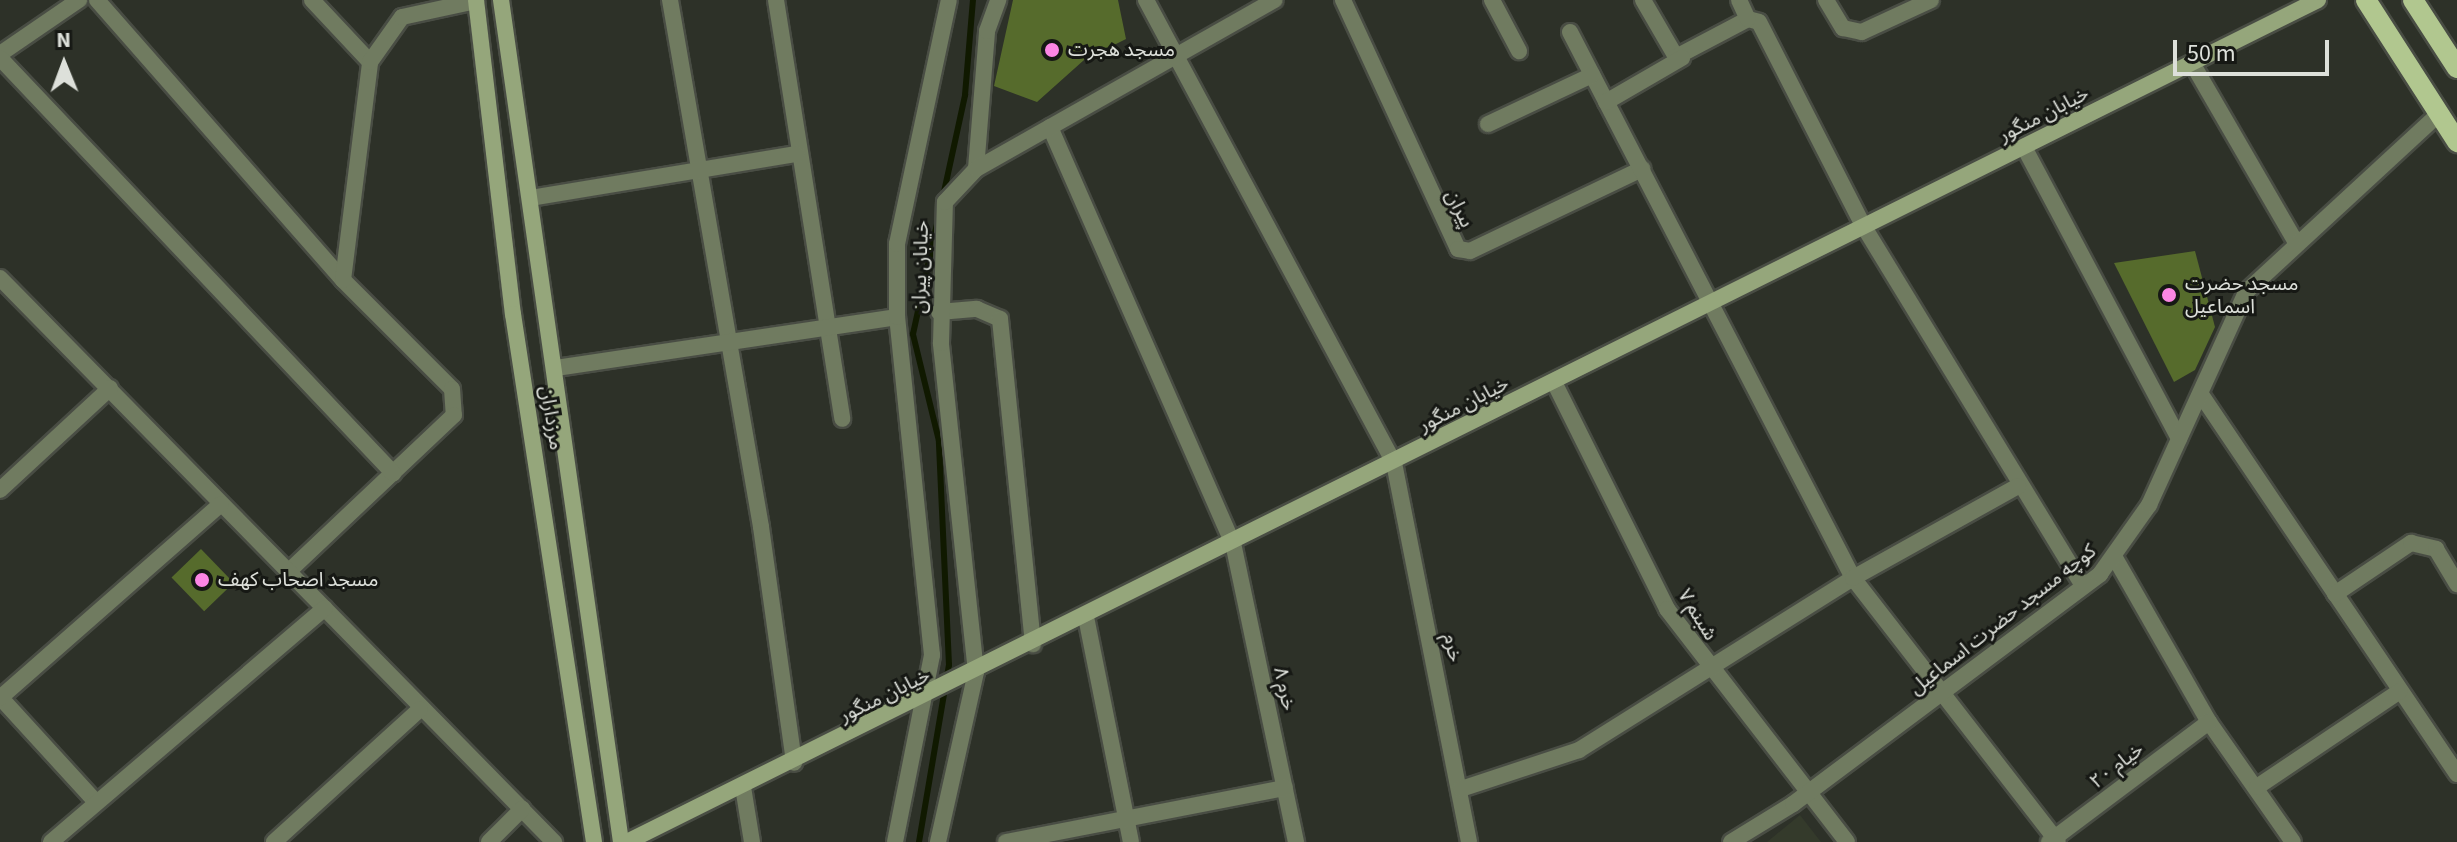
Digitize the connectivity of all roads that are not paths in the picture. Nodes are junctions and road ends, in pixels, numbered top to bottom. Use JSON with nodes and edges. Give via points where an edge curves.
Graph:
{"nodes":[{"id":1,"x":79,"y":0,"type":"edge"},
{"id":2,"x":97,"y":0,"type":"edge"},
{"id":3,"x":312,"y":0,"type":"edge"},
{"id":4,"x":501,"y":0,"type":"edge"},
{"id":5,"x":670,"y":0,"type":"edge"},
{"id":6,"x":776,"y":0,"type":"edge"},
{"id":7,"x":949,"y":0,"type":"edge"},
{"id":8,"x":998,"y":0,"type":"edge"},
{"id":9,"x":1146,"y":0,"type":"edge"},
{"id":10,"x":1275,"y":0,"type":"edge"},
{"id":11,"x":1343,"y":0,"type":"edge"},
{"id":12,"x":1492,"y":0,"type":"edge"},
{"id":13,"x":1643,"y":0,"type":"edge"},
{"id":14,"x":1739,"y":0,"type":"edge"},
{"id":15,"x":1826,"y":0,"type":"edge"},
{"id":16,"x":1931,"y":0,"type":"edge"},
{"id":17,"x":2318,"y":0,"type":"edge"},
{"id":18,"x":2366,"y":0,"type":"edge"},
{"id":19,"x":2413,"y":0,"type":"edge"},
{"id":20,"x":476,"y":1,"type":"edge"},
{"id":21,"x":1748,"y":19,"type":"junction"},
{"id":22,"x":1570,"y":32,"type":"dead end"},
{"id":23,"x":1519,"y":51,"type":"dead end"},
{"id":24,"x":0,"y":56,"type":"edge"},
{"id":25,"x":1177,"y":57,"type":"junction"},
{"id":26,"x":1682,"y":58,"type":"junction"},
{"id":27,"x":370,"y":62,"type":"junction"},
{"id":28,"x":2192,"y":63,"type":"junction"},
{"id":29,"x":2457,"y":68,"type":"edge"},
{"id":30,"x":1592,"y":75,"type":"junction"},
{"id":31,"x":1606,"y":102,"type":"junction"},
{"id":32,"x":2439,"y":114,"type":"junction"},
{"id":33,"x":1488,"y":124,"type":"dead end"},
{"id":34,"x":1050,"y":127,"type":"junction"},
{"id":35,"x":2457,"y":142,"type":"edge"},
{"id":36,"x":2024,"y":147,"type":"junction"},
{"id":37,"x":796,"y":154,"type":"junction"},
{"id":38,"x":976,"y":169,"type":"junction"},
{"id":39,"x":1642,"y":169,"type":"junction"},
{"id":40,"x":699,"y":171,"type":"junction"},
{"id":41,"x":530,"y":198,"type":"junction"},
{"id":42,"x":1864,"y":227,"type":"junction"},
{"id":43,"x":2297,"y":244,"type":"junction"},
{"id":44,"x":0,"y":278,"type":"edge"},
{"id":45,"x":343,"y":280,"type":"junction"},
{"id":46,"x":1706,"y":306,"type":"junction"},
{"id":47,"x":939,"y":312,"type":"junction"},
{"id":48,"x":897,"y":317,"type":"junction"},
{"id":49,"x":832,"y":329,"type":"junction"},
{"id":50,"x":732,"y":345,"type":"junction"},
{"id":51,"x":556,"y":368,"type":"junction"},
{"id":52,"x":1554,"y":382,"type":"junction"},
{"id":53,"x":110,"y":388,"type":"junction"},
{"id":54,"x":2202,"y":396,"type":"junction"},
{"id":55,"x":842,"y":419,"type":"dead end"},
{"id":56,"x":2179,"y":438,"type":"junction"},
{"id":57,"x":1394,"y":463,"type":"junction"},
{"id":58,"x":393,"y":473,"type":"junction"},
{"id":59,"x":2018,"y":486,"type":"junction"},
{"id":60,"x":0,"y":490,"type":"edge"},
{"id":61,"x":221,"y":504,"type":"junction"},
{"id":62,"x":1233,"y":543,"type":"junction"},
{"id":63,"x":2115,"y":558,"type":"junction"},
{"id":64,"x":289,"y":571,"type":"junction"},
{"id":65,"x":1853,"y":578,"type":"junction"},
{"id":66,"x":2082,"y":584,"type":"junction"},
{"id":67,"x":2457,"y":584,"type":"edge"},
{"id":68,"x":2335,"y":594,"type":"junction"},
{"id":69,"x":325,"y":608,"type":"junction"},
{"id":70,"x":1086,"y":617,"type":"junction"},
{"id":71,"x":1033,"y":644,"type":"junction"},
{"id":72,"x":1706,"y":667,"type":"junction"},
{"id":73,"x":976,"y":672,"type":"junction"},
{"id":74,"x":2400,"y":691,"type":"junction"},
{"id":75,"x":1941,"y":695,"type":"junction"},
{"id":76,"x":0,"y":697,"type":"edge"},
{"id":77,"x":923,"y":699,"type":"junction"},
{"id":78,"x":420,"y":709,"type":"junction"},
{"id":79,"x":2209,"y":722,"type":"junction"},
{"id":80,"x":794,"y":763,"type":"junction"},
{"id":81,"x":2457,"y":774,"type":"edge"},
{"id":82,"x":743,"y":787,"type":"junction"},
{"id":83,"x":2257,"y":787,"type":"junction"},
{"id":84,"x":1285,"y":788,"type":"junction"},
{"id":85,"x":1461,"y":789,"type":"junction"},
{"id":86,"x":1808,"y":792,"type":"junction"},
{"id":87,"x":93,"y":799,"type":"junction"},
{"id":88,"x":522,"y":809,"type":"junction"},
{"id":89,"x":1126,"y":819,"type":"junction"},
{"id":90,"x":2054,"y":840,"type":"edge"},
{"id":91,"x":51,"y":842,"type":"edge"},
{"id":92,"x":274,"y":842,"type":"edge"},
{"id":93,"x":489,"y":842,"type":"edge"},
{"id":94,"x":554,"y":842,"type":"edge"},
{"id":95,"x":594,"y":842,"type":"edge"},
{"id":96,"x":624,"y":842,"type":"edge"},
{"id":97,"x":752,"y":842,"type":"edge"},
{"id":98,"x":895,"y":842,"type":"edge"},
{"id":99,"x":938,"y":842,"type":"edge"},
{"id":100,"x":1006,"y":842,"type":"edge"},
{"id":101,"x":1131,"y":842,"type":"edge"},
{"id":102,"x":1296,"y":842,"type":"edge"},
{"id":103,"x":1469,"y":842,"type":"edge"},
{"id":104,"x":1731,"y":842,"type":"edge"},
{"id":105,"x":1847,"y":842,"type":"edge"},
{"id":106,"x":2293,"y":842,"type":"edge"}],
"edges":[{"from":1,"to":24,"type":"street"},
{"from":2,"to":45,"type":"street"},
{"from":3,"to":27,"type":"street"},
{"from":4,"to":41,"type":"street","name":"مرزداران"},
{"from":5,"to":40,"type":"street"},
{"from":6,"to":37,"type":"street"},
{"from":7,"to":48,"type":"street","via":[[901,217]]},
{"from":8,"to":38,"type":"street","via":[[987,31]]},
{"from":9,"to":25,"type":"street","name":"خرم"},
{"from":10,"to":25,"type":"street","name":"خیابان پیران"},
{"from":11,"to":39,"type":"street","name":"پیران","via":[[1458,249],[1470,251]]},
{"from":12,"to":23,"type":"street"},
{"from":13,"to":26,"type":"street"},
{"from":14,"to":21,"type":"street"},
{"from":15,"to":16,"type":"street","via":[[1852,32]]},
{"from":17,"to":28,"type":"street","name":"خیابان منگور"},
{"from":18,"to":32,"type":"main road"},
{"from":19,"to":29,"type":"main road"},
{"from":20,"to":27,"type":"street","via":[[402,17]]},
{"from":20,"to":95,"type":"street","name":"مرزداران","via":[[513,314]]},
{"from":21,"to":26,"type":"street"},
{"from":21,"to":42,"type":"street","via":[[1759,22]]},
{"from":22,"to":30,"type":"street"},
{"from":24,"to":58,"type":"street"},
{"from":25,"to":34,"type":"street","name":"خیابان پیران"},
{"from":25,"to":57,"type":"street","name":"خرم"},
{"from":26,"to":31,"type":"street"},
{"from":27,"to":45,"type":"street"},
{"from":28,"to":36,"type":"street","name":"خیابان منگور"},
{"from":28,"to":43,"type":"street"},
{"from":30,"to":31,"type":"street"},
{"from":30,"to":33,"type":"street"},
{"from":31,"to":39,"type":"street"},
{"from":32,"to":35,"type":"main road"},
{"from":32,"to":43,"type":"street","name":"کوچه مسجد حضرت اسماعیل"},
{"from":34,"to":38,"type":"street","name":"خیابان پیران"},
{"from":34,"to":62,"type":"street","name":"خرم ۸"},
{"from":36,"to":42,"type":"street","name":"خیابان منگور"},
{"from":36,"to":56,"type":"street"},
{"from":37,"to":40,"type":"street"},
{"from":37,"to":49,"type":"street"},
{"from":38,"to":47,"type":"street","name":"خیابان پیران","via":[[945,202]]},
{"from":39,"to":46,"type":"street"},
{"from":40,"to":41,"type":"street"},
{"from":40,"to":50,"type":"street"},
{"from":41,"to":51,"type":"street","name":"مرزداران"},
{"from":42,"to":46,"type":"street","name":"خیابان منگور"},
{"from":42,"to":59,"type":"street"},
{"from":43,"to":54,"type":"street","name":"کوچه مسجد حضرت اسماعیل","via":[[2246,292]]},
{"from":44,"to":53,"type":"street"},
{"from":45,"to":58,"type":"street","via":[[452,389],[454,415]]},
{"from":46,"to":52,"type":"street","name":"خیابان منگور"},
{"from":46,"to":65,"type":"street"},
{"from":47,"to":71,"type":"street","via":[[977,309],[1000,319]]},
{"from":47,"to":73,"type":"street","name":"خیابان پیران"},
{"from":48,"to":49,"type":"street"},
{"from":48,"to":77,"type":"street","via":[[932,610]]},
{"from":49,"to":50,"type":"street"},
{"from":49,"to":55,"type":"street"},
{"from":50,"to":51,"type":"street"},
{"from":50,"to":80,"type":"street"},
{"from":51,"to":96,"type":"street","name":"مرزداران"},
{"from":52,"to":57,"type":"street","name":"خیابان منگور"},
{"from":52,"to":72,"type":"street","name":"شبنم ۷","via":[[1667,609]]},
{"from":53,"to":60,"type":"street"},
{"from":53,"to":61,"type":"street"},
{"from":54,"to":56,"type":"street","name":"کوچه مسجد حضرت اسماعیل"},
{"from":54,"to":68,"type":"street"},
{"from":56,"to":63,"type":"street","name":"کوچه مسجد حضرت اسماعیل"},
{"from":57,"to":62,"type":"street","name":"خیابان منگور"},
{"from":57,"to":85,"type":"street","name":"خرم"},
{"from":58,"to":64,"type":"street"},
{"from":59,"to":65,"type":"street"},
{"from":59,"to":66,"type":"street"},
{"from":61,"to":64,"type":"street"},
{"from":61,"to":76,"type":"street"},
{"from":62,"to":70,"type":"street","name":"خیابان منگور"},
{"from":62,"to":84,"type":"street","name":"خرم ۸"},
{"from":63,"to":66,"type":"street","name":"کوچه مسجد حضرت اسماعیل"},
{"from":63,"to":79,"type":"street"},
{"from":64,"to":69,"type":"street"},
{"from":65,"to":72,"type":"street"},
{"from":65,"to":75,"type":"street"},
{"from":66,"to":75,"type":"street","name":"کوچه مسجد حضرت اسماعیل"},
{"from":67,"to":68,"type":"street","via":[[2436,549],[2411,543]]},
{"from":68,"to":74,"type":"street"},
{"from":69,"to":78,"type":"street"},
{"from":69,"to":87,"type":"street"},
{"from":70,"to":71,"type":"street","name":"خیابان منگور"},
{"from":70,"to":89,"type":"street"},
{"from":71,"to":73,"type":"street","name":"خیابان منگور"},
{"from":72,"to":85,"type":"street","via":[[1579,750]]},
{"from":72,"to":86,"type":"street","name":"شبنم ۷"},
{"from":73,"to":77,"type":"street","name":"خیابان منگور"},
{"from":73,"to":99,"type":"street","name":"خیابان پیران"},
{"from":74,"to":81,"type":"street"},
{"from":74,"to":83,"type":"street"},
{"from":75,"to":86,"type":"street","name":"کوچه مسجد حضرت اسماعیل"},
{"from":75,"to":90,"type":"street"},
{"from":76,"to":87,"type":"street"},
{"from":77,"to":80,"type":"street","name":"خیابان منگور"},
{"from":77,"to":98,"type":"street"},
{"from":78,"to":88,"type":"street"},
{"from":78,"to":92,"type":"street"},
{"from":79,"to":83,"type":"street"},
{"from":79,"to":90,"type":"street","name":"خیام ۲۰"},
{"from":80,"to":82,"type":"street","name":"خیابان منگور"},
{"from":82,"to":96,"type":"street","name":"خیابان منگور"},
{"from":82,"to":97,"type":"street"},
{"from":83,"to":106,"type":"street"},
{"from":84,"to":89,"type":"street"},
{"from":84,"to":102,"type":"street","name":"خرم ۸"},
{"from":85,"to":103,"type":"street","name":"خرم"},
{"from":86,"to":104,"type":"street","name":"کوچه مسجد حضرت اسماعیل"},
{"from":86,"to":105,"type":"street","name":"شبنم ۷"},
{"from":87,"to":91,"type":"street"},
{"from":88,"to":93,"type":"street"},
{"from":88,"to":94,"type":"street"},
{"from":89,"to":100,"type":"street"},
{"from":89,"to":101,"type":"street"}]}
